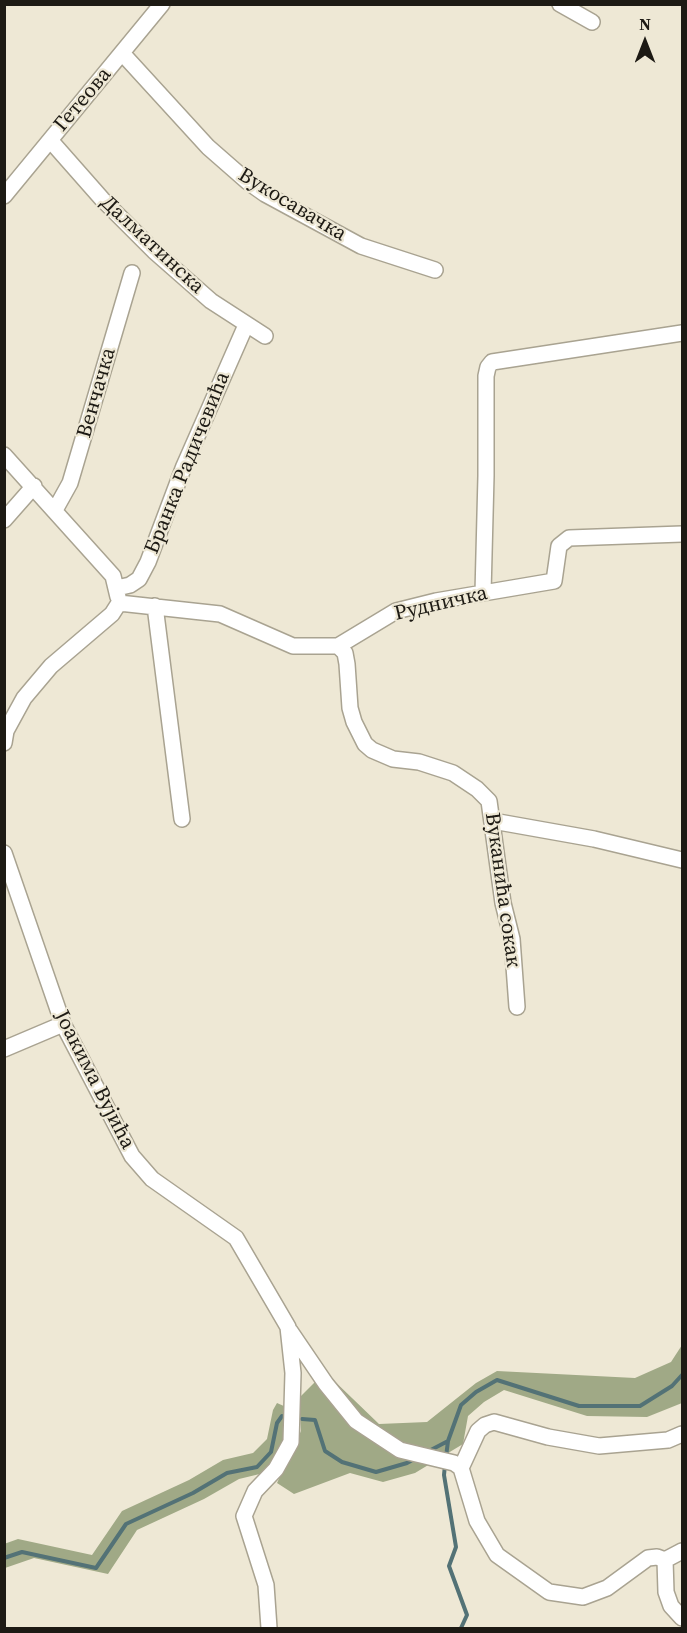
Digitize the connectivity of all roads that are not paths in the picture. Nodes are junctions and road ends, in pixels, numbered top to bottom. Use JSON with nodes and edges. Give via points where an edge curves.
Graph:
{"nodes":[{"id":1,"x":162,"y":4,"type":"edge"},
{"id":2,"x":560,"y":4,"type":"edge"},
{"id":3,"x":592,"y":22,"type":"dead end"},
{"id":4,"x":122,"y":53,"type":"junction"},
{"id":5,"x":50,"y":140,"type":"junction"},
{"id":6,"x":4,"y":196,"type":"edge"},
{"id":7,"x":435,"y":270,"type":"dead end"},
{"id":8,"x":132,"y":273,"type":"dead end"},
{"id":9,"x":246,"y":325,"type":"junction"},
{"id":10,"x":682,"y":333,"type":"edge"},
{"id":11,"x":265,"y":336,"type":"dead end"},
{"id":12,"x":4,"y":455,"type":"edge"},
{"id":13,"x":33,"y":486,"type":"junction"},
{"id":14,"x":55,"y":510,"type":"junction"},
{"id":15,"x":4,"y":520,"type":"edge"},
{"id":16,"x":682,"y":534,"type":"edge"},
{"id":17,"x":483,"y":593,"type":"junction"},
{"id":18,"x":118,"y":595,"type":"junction"},
{"id":19,"x":155,"y":606,"type":"junction"},
{"id":20,"x":338,"y":646,"type":"junction"},
{"id":21,"x":4,"y":743,"type":"edge"},
{"id":22,"x":182,"y":819,"type":"dead end"},
{"id":23,"x":493,"y":821,"type":"junction"},
{"id":24,"x":4,"y":854,"type":"edge"},
{"id":25,"x":682,"y":860,"type":"edge"},
{"id":26,"x":9,"y":885,"type":"edge"},
{"id":27,"x":517,"y":1007,"type":"dead end"},
{"id":28,"x":63,"y":1024,"type":"junction"},
{"id":29,"x":4,"y":1049,"type":"edge"},
{"id":30,"x":288,"y":1327,"type":"junction"},
{"id":31,"x":682,"y":1434,"type":"edge"},
{"id":32,"x":457,"y":1465,"type":"junction"},
{"id":33,"x":682,"y":1551,"type":"edge"},
{"id":34,"x":665,"y":1560,"type":"junction"},
{"id":35,"x":682,"y":1618,"type":"edge"},
{"id":36,"x":269,"y":1629,"type":"edge"}],
"edges":[{"from":1,"to":4,"type":"street","name":"Гетеова"},
{"from":2,"to":3,"type":"street"},
{"from":4,"to":5,"type":"street","name":"Гетеова"},
{"from":4,"to":7,"type":"street","name":"Вукосавачка","via":[[200,139],[265,194],[361,246]]},
{"from":5,"to":6,"type":"street","name":"Гетеова"},
{"from":5,"to":9,"type":"street","name":"Далматинска","via":[[154,250],[211,301]]},
{"from":8,"to":14,"type":"street","name":"Венчачка","via":[[70,483]]},
{"from":9,"to":11,"type":"street","name":"Далматинска"},
{"from":9,"to":18,"type":"street","name":"Бранка Радичевића","via":[[184,466],[148,562],[139,579]]},
{"from":10,"to":17,"type":"street","via":[[501,360],[488,367]]},
{"from":12,"to":13,"type":"street"},
{"from":13,"to":14,"type":"street"},
{"from":13,"to":15,"type":"street"},
{"from":14,"to":18,"type":"street","via":[[113,576]]},
{"from":16,"to":17,"type":"street","name":"Рудничка","via":[[569,538],[559,546],[554,581]]},
{"from":17,"to":20,"type":"street","name":"Рудничка","via":[[396,611]]},
{"from":18,"to":19,"type":"street"},
{"from":18,"to":21,"type":"street","via":[[112,614],[51,666],[24,699],[6,731]]},
{"from":19,"to":20,"type":"street","via":[[220,614],[293,646]]},
{"from":19,"to":22,"type":"street"},
{"from":20,"to":23,"type":"street","name":"Вуканића сокак","via":[[345,653],[350,708],[365,744],[393,759],[419,762],[463,779],[489,801]]},
{"from":23,"to":25,"type":"street"},
{"from":23,"to":27,"type":"street","name":"Вуканића сокак","via":[[503,903],[512,939]]},
{"from":24,"to":26,"type":"street","name":"Јоакима Вујића"},
{"from":26,"to":28,"type":"street","name":"Јоакима Вујића"},
{"from":28,"to":29,"type":"street"},
{"from":28,"to":30,"type":"street","name":"Јоакима Вујића","via":[[132,1156],[152,1179],[236,1238]]},
{"from":30,"to":32,"type":"street","via":[[356,1421],[400,1450]]},
{"from":30,"to":36,"type":"street","name":"Јоакима Вујића","via":[[293,1373],[291,1442],[276,1469],[255,1491],[244,1516],[266,1585]]},
{"from":31,"to":32,"type":"street","via":[[668,1440],[599,1446],[494,1422],[478,1431]]},
{"from":32,"to":34,"type":"street","via":[[477,1521],[497,1555],[549,1592],[583,1597],[607,1588],[648,1558]]},
{"from":33,"to":34,"type":"street"},
{"from":34,"to":35,"type":"street","via":[[666,1592],[671,1606]]}]}
